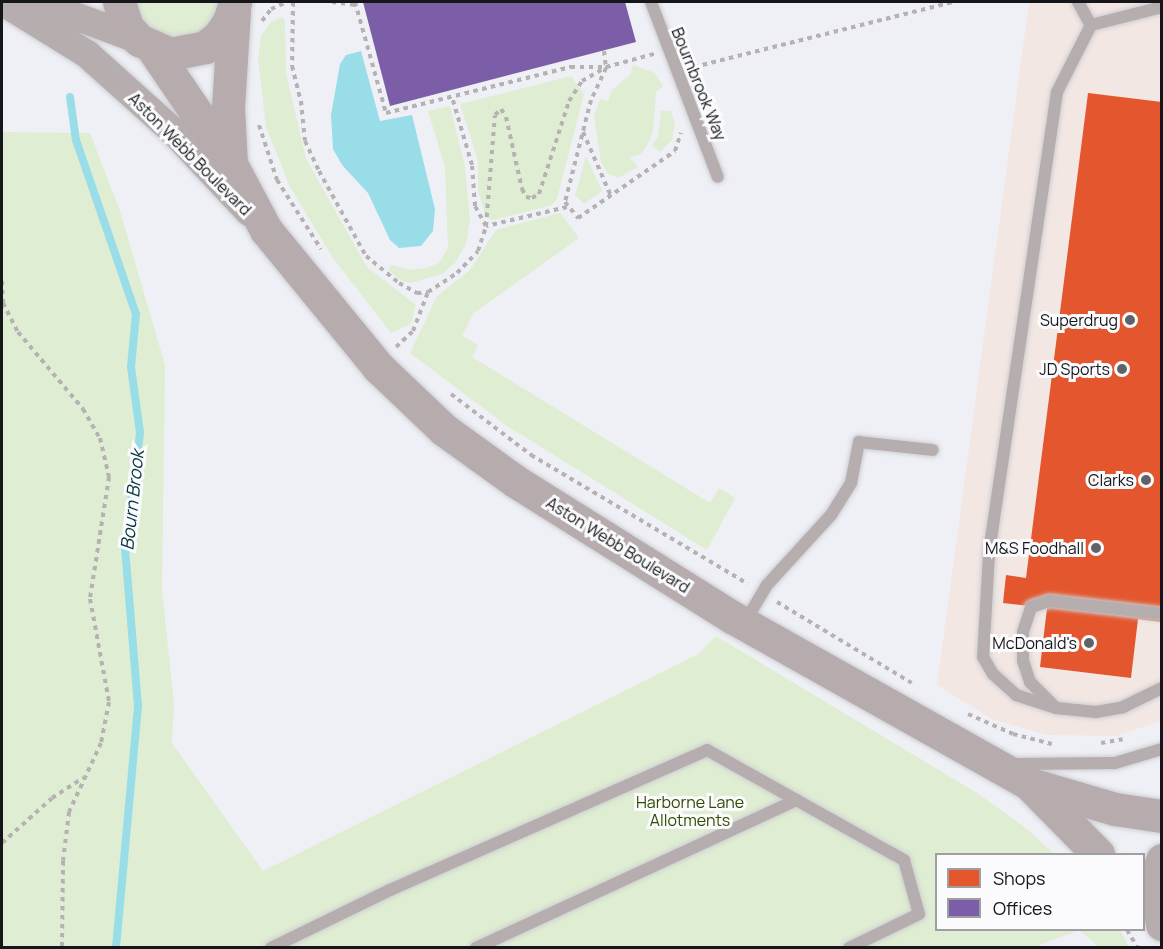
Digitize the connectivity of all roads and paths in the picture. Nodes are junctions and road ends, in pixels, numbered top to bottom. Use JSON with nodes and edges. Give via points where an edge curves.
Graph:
{"nodes":[{"id":1,"x":3,"y":2,"type":"edge"},
{"id":2,"x":37,"y":2,"type":"edge"},
{"id":3,"x":119,"y":2,"type":"edge"},
{"id":4,"x":235,"y":2,"type":"edge"},
{"id":5,"x":287,"y":2,"type":"edge"},
{"id":6,"x":293,"y":2,"type":"edge"},
{"id":7,"x":332,"y":2,"type":"edge"},
{"id":8,"x":651,"y":2,"type":"edge"},
{"id":9,"x":952,"y":2,"type":"edge"},
{"id":10,"x":1078,"y":2,"type":"edge"},
{"id":11,"x":355,"y":3,"type":"edge"},
{"id":12,"x":1161,"y":7,"type":"edge"},
{"id":13,"x":1091,"y":25,"type":"junction"},
{"id":14,"x":255,"y":29,"type":"dead end"},
{"id":15,"x":146,"y":44,"type":"junction"},
{"id":16,"x":670,"y":49,"type":"junction"},
{"id":17,"x":604,"y":51,"type":"dead end"},
{"id":18,"x":654,"y":54,"type":"junction"},
{"id":19,"x":658,"y":65,"type":"dead end"},
{"id":20,"x":606,"y":67,"type":"junction"},
{"id":21,"x":452,"y":97,"type":"junction"},
{"id":22,"x":257,"y":117,"type":"dead end"},
{"id":23,"x":681,"y":130,"type":"dead end"},
{"id":24,"x":583,"y":132,"type":"junction"},
{"id":25,"x":231,"y":164,"type":"junction"},
{"id":26,"x":718,"y":177,"type":"dead end"},
{"id":27,"x":611,"y":196,"type":"junction"},
{"id":28,"x":567,"y":207,"type":"junction"},
{"id":29,"x":486,"y":226,"type":"junction"},
{"id":30,"x":266,"y":230,"type":"junction"},
{"id":31,"x":325,"y":254,"type":"dead end"},
{"id":32,"x":2,"y":281,"type":"edge"},
{"id":33,"x":428,"y":292,"type":"junction"},
{"id":34,"x":387,"y":340,"type":"dead end"},
{"id":35,"x":933,"y":450,"type":"dead end"},
{"id":36,"x":1161,"y":614,"type":"edge"},
{"id":37,"x":745,"y":624,"type":"junction"},
{"id":38,"x":1161,"y":688,"type":"edge"},
{"id":39,"x":1056,"y":708,"type":"junction"},
{"id":40,"x":1161,"y":749,"type":"edge"},
{"id":41,"x":995,"y":764,"type":"junction"},
{"id":42,"x":84,"y":777,"type":"junction"},
{"id":43,"x":1030,"y":784,"type":"junction"},
{"id":44,"x":796,"y":800,"type":"junction"},
{"id":45,"x":1161,"y":816,"type":"edge"},
{"id":46,"x":2,"y":843,"type":"edge"},
{"id":47,"x":1096,"y":853,"type":"edge"},
{"id":48,"x":1161,"y":860,"type":"edge"},
{"id":49,"x":1154,"y":911,"type":"edge"},
{"id":50,"x":1129,"y":931,"type":"edge"},
{"id":51,"x":62,"y":948,"type":"edge"},
{"id":52,"x":271,"y":948,"type":"edge"},
{"id":53,"x":476,"y":948,"type":"edge"},
{"id":54,"x":849,"y":948,"type":"edge"},
{"id":55,"x":1138,"y":948,"type":"edge"}],
"edges":[{"from":1,"to":30,"type":"street","name":"Aston Webb Boulevard","via":[[87,54],[174,132]]},
{"from":2,"to":15,"type":"street"},
{"from":3,"to":15,"type":"highway","name":"Aston Webb Boulevard","via":[[127,27]]},
{"from":4,"to":15,"type":"highway","via":[[229,21],[205,47],[170,54]]},
{"from":4,"to":25,"type":"highway","name":"Aston Webb Boulevard","via":[[228,108]]},
{"from":5,"to":14,"type":"path","via":[[271,9]]},
{"from":6,"to":33,"type":"path","via":[[292,66],[305,141],[318,171],[366,256],[399,283],[417,293]]},
{"from":7,"to":11,"type":"path"},
{"from":8,"to":16,"type":"lane","name":"Bournbrook Way"},
{"from":9,"to":16,"type":"path","via":[[694,67],[685,46]]},
{"from":10,"to":13,"type":"lane"},
{"from":11,"to":21,"type":"path","via":[[386,113]]},
{"from":12,"to":13,"type":"lane"},
{"from":13,"to":39,"type":"lane","via":[[1058,92],[988,554],[982,631],[983,657],[999,680],[1016,695]]},
{"from":15,"to":25,"type":"highway","name":"Aston Webb Boulevard"},
{"from":16,"to":18,"type":"path"},
{"from":16,"to":26,"type":"lane","name":"Bournbrook Way"},
{"from":17,"to":20,"type":"path"},
{"from":18,"to":19,"type":"path"},
{"from":18,"to":20,"type":"path"},
{"from":20,"to":21,"type":"path","via":[[571,67]]},
{"from":20,"to":24,"type":"path"},
{"from":20,"to":29,"type":"path","via":[[582,81],[569,101],[539,194],[532,198],[526,197],[522,189],[506,117],[497,109]]},
{"from":21,"to":29,"type":"path","via":[[472,165],[475,207]]},
{"from":22,"to":31,"type":"path","via":[[278,180]]},
{"from":23,"to":27,"type":"path","via":[[675,151]]},
{"from":24,"to":27,"type":"path"},
{"from":24,"to":28,"type":"path"},
{"from":25,"to":30,"type":"highway","name":"Aston Webb Boulevard"},
{"from":27,"to":28,"type":"path","via":[[578,218]]},
{"from":28,"to":29,"type":"path"},
{"from":29,"to":33,"type":"path","via":[[478,251],[457,273]]},
{"from":30,"to":37,"type":"highway","name":"Aston Webb Boulevard","via":[[378,367],[443,429],[515,481]]},
{"from":32,"to":42,"type":"path","via":[[3,303],[18,332],[83,409],[100,438],[109,477],[90,599],[110,702],[101,743]]},
{"from":33,"to":34,"type":"path","via":[[414,331],[394,349]]},
{"from":35,"to":37,"type":"lane","via":[[859,441],[851,483],[831,515],[767,585]]},
{"from":36,"to":39,"type":"lane","via":[[1050,601],[1030,607],[1023,632],[1023,661],[1030,682]]},
{"from":37,"to":41,"type":"highway","name":"Aston Webb Boulevard"},
{"from":38,"to":39,"type":"lane","via":[[1123,707],[1105,711]]},
{"from":40,"to":41,"type":"lane","via":[[1115,763]]},
{"from":41,"to":43,"type":"highway","name":"Aston Webb Boulevard"},
{"from":42,"to":46,"type":"path","via":[[52,798]]},
{"from":42,"to":51,"type":"path","via":[[69,812],[63,861]]},
{"from":43,"to":45,"type":"highway","name":"Aston Webb Boulevard","via":[[1115,809]]},
{"from":43,"to":47,"type":"highway","name":"Aston Webb Boulevard"},
{"from":44,"to":52,"type":"lane","via":[[707,750],[390,890]]},
{"from":44,"to":53,"type":"lane"},
{"from":44,"to":54,"type":"lane","via":[[904,860],[919,914]]},
{"from":48,"to":49,"type":"highway"},
{"from":50,"to":55,"type":"path"}]}
